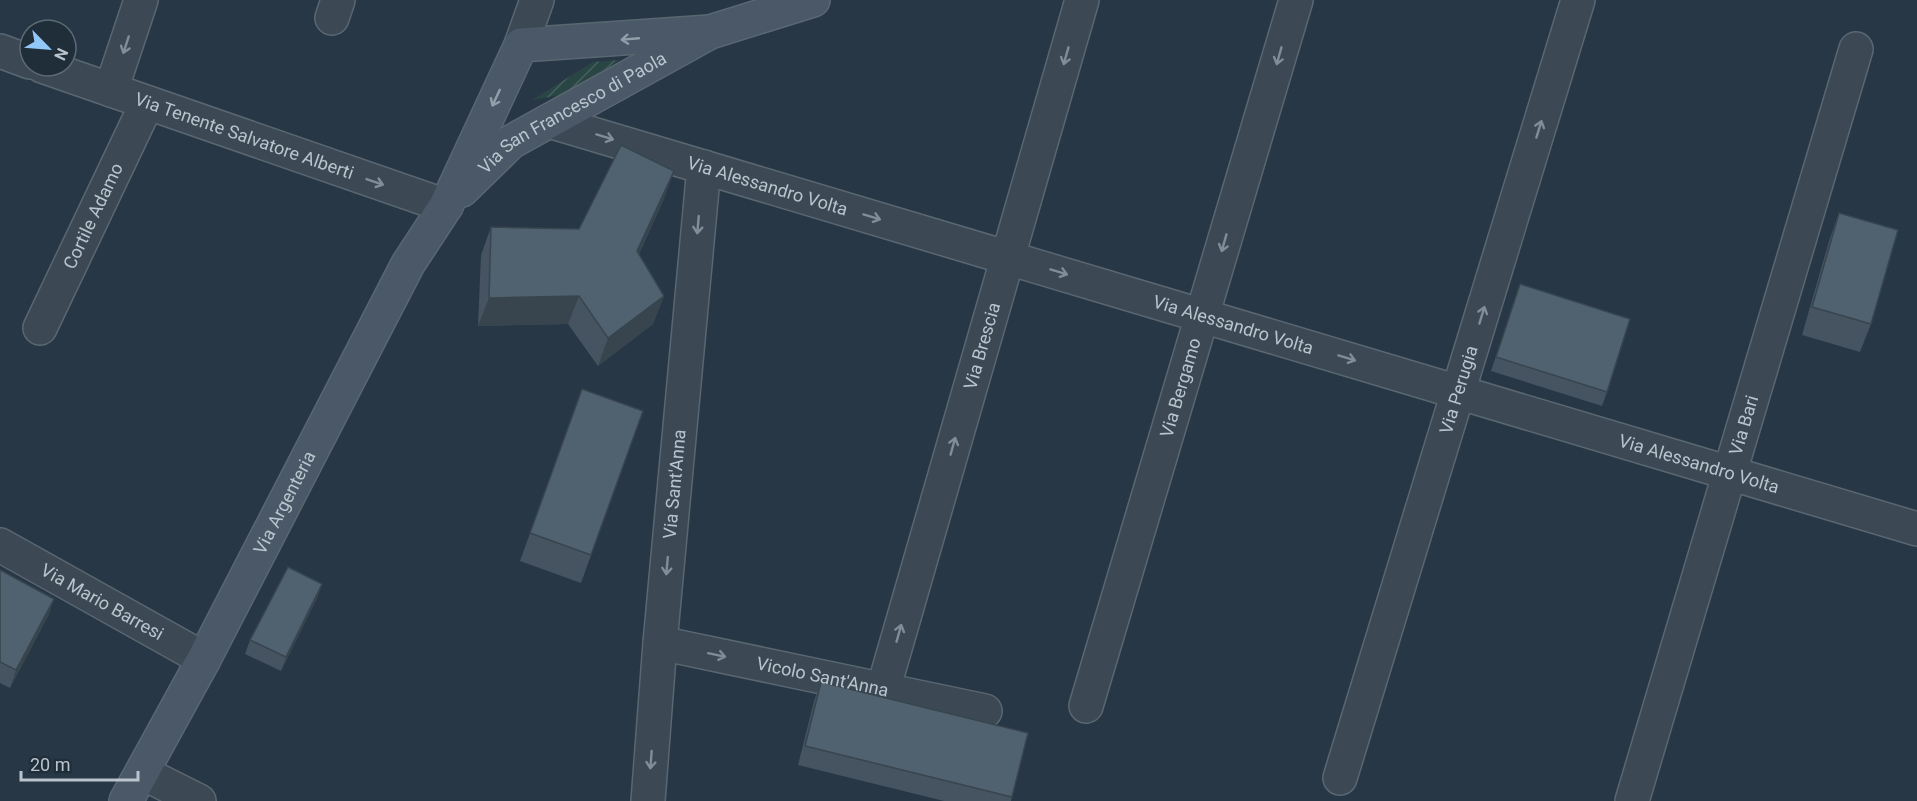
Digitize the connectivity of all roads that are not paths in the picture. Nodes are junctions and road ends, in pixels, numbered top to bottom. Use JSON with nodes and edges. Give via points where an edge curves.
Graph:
{"nodes":[{"id":1,"x":141,"y":0,"type":"edge"},
{"id":2,"x":537,"y":0,"type":"edge"},
{"id":3,"x":813,"y":0,"type":"edge"},
{"id":4,"x":1082,"y":0,"type":"edge"},
{"id":5,"x":1296,"y":0,"type":"edge"},
{"id":6,"x":1578,"y":0,"type":"edge"},
{"id":7,"x":710,"y":32,"type":"junction"},
{"id":8,"x":521,"y":45,"type":"junction"},
{"id":9,"x":1856,"y":49,"type":"dead end"},
{"id":10,"x":0,"y":51,"type":"edge"},
{"id":11,"x":18,"y":58,"type":"edge"},
{"id":12,"x":76,"y":78,"type":"edge"},
{"id":13,"x":111,"y":90,"type":"junction"},
{"id":14,"x":147,"y":103,"type":"junction"},
{"id":15,"x":549,"y":121,"type":"junction"},
{"id":16,"x":704,"y":167,"type":"junction"},
{"id":17,"x":446,"y":206,"type":"junction"},
{"id":18,"x":1008,"y":257,"type":"junction"},
{"id":19,"x":1202,"y":315,"type":"junction"},
{"id":20,"x":40,"y":328,"type":"dead end"},
{"id":21,"x":1459,"y":392,"type":"junction"},
{"id":22,"x":1729,"y":474,"type":"junction"},
{"id":23,"x":1917,"y":529,"type":"edge"},
{"id":24,"x":0,"y":545,"type":"edge"},
{"id":25,"x":660,"y":643,"type":"junction"},
{"id":26,"x":204,"y":659,"type":"junction"},
{"id":27,"x":883,"y":690,"type":"junction"},
{"id":28,"x":1086,"y":706,"type":"dead end"},
{"id":29,"x":985,"y":711,"type":"dead end"},
{"id":30,"x":143,"y":773,"type":"junction"},
{"id":31,"x":1340,"y":778,"type":"dead end"},
{"id":32,"x":126,"y":801,"type":"edge"},
{"id":33,"x":199,"y":801,"type":"edge"},
{"id":34,"x":648,"y":801,"type":"edge"},
{"id":35,"x":1632,"y":801,"type":"edge"}],
"edges":[{"from":1,"to":13,"type":"street","one_way":true},
{"from":2,"to":8,"type":"street"},
{"from":3,"to":7,"type":"main road"},
{"from":4,"to":18,"type":"street","name":"Via Brescia","one_way":true},
{"from":5,"to":19,"type":"street","name":"Via Bergamo","one_way":true},
{"from":21,"to":6,"type":"street","name":"Via Perugia","one_way":true},
{"from":7,"to":8,"type":"main road","one_way":true},
{"from":7,"to":15,"type":"main road","name":"Via San Francesco di Paola"},
{"from":8,"to":17,"type":"main road","one_way":true},
{"from":9,"to":22,"type":"street","name":"Via Bari"},
{"from":10,"to":11,"type":"street"},
{"from":12,"to":13,"type":"street","name":"Via Tenente Salvatore Alberti"},
{"from":13,"to":14,"type":"street","name":"Via Tenente Salvatore Alberti"},
{"from":14,"to":17,"type":"street","name":"Via Tenente Salvatore Alberti","one_way":true},
{"from":14,"to":20,"type":"street","name":"Cortile Adamo"},
{"from":15,"to":16,"type":"street","name":"Via Alessandro Volta","one_way":true},
{"from":15,"to":17,"type":"main road","name":"Via San Francesco di Paola","via":[[511,142]]},
{"from":16,"to":18,"type":"street","name":"Via Alessandro Volta","one_way":true},
{"from":16,"to":25,"type":"street","name":"Via Sant'Anna","one_way":true},
{"from":17,"to":26,"type":"main road","name":"Via Argenteria","via":[[408,264]]},
{"from":18,"to":19,"type":"street","name":"Via Alessandro Volta","one_way":true},
{"from":27,"to":18,"type":"street","name":"Via Brescia","one_way":true},
{"from":19,"to":21,"type":"street","name":"Via Alessandro Volta","one_way":true},
{"from":19,"to":28,"type":"street","name":"Via Bergamo"},
{"from":21,"to":22,"type":"street","name":"Via Alessandro Volta"},
{"from":21,"to":31,"type":"street","name":"Via Perugia"},
{"from":22,"to":23,"type":"street","name":"Via Alessandro Volta"},
{"from":22,"to":35,"type":"street","name":"Via Bari"},
{"from":24,"to":26,"type":"street","name":"Via Mario Barresi"},
{"from":25,"to":27,"type":"street","name":"Vicolo Sant'Anna","one_way":true},
{"from":25,"to":34,"type":"street","name":"Via Sant'Anna","one_way":true},
{"from":26,"to":30,"type":"main road","name":"Via Argenteria"},
{"from":27,"to":29,"type":"street","name":"Vicolo Sant'Anna"},
{"from":30,"to":32,"type":"main road","name":"Via Argenteria"},
{"from":30,"to":33,"type":"street"}]}
